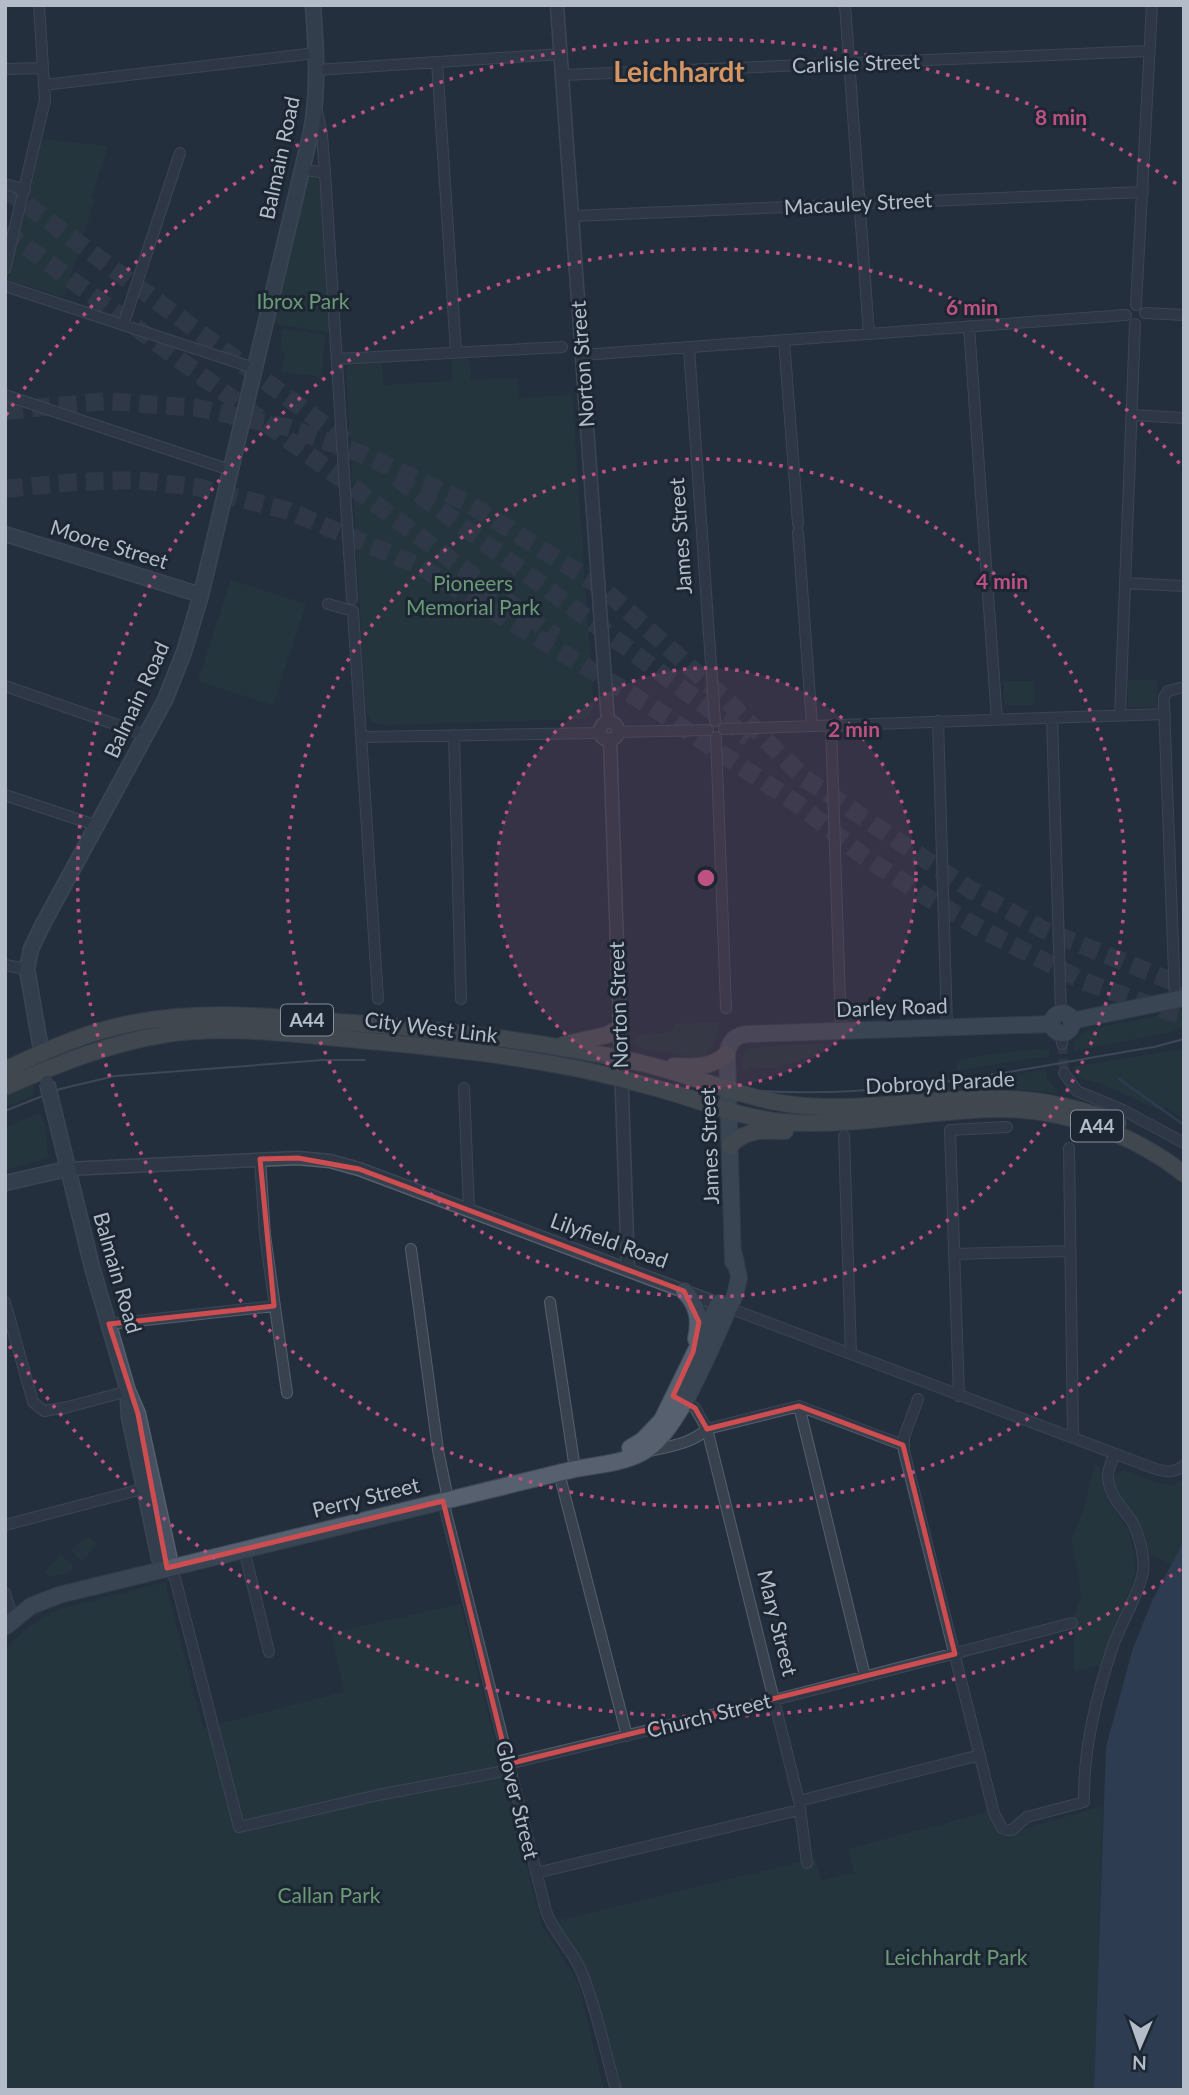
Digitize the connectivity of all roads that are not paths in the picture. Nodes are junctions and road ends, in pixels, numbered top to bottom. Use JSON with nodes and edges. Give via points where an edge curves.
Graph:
{"nodes":[{"id":1,"x":39,"y":5,"type":"edge"},
{"id":2,"x":313,"y":5,"type":"edge"},
{"id":3,"x":557,"y":5,"type":"edge"},
{"id":4,"x":845,"y":5,"type":"edge"},
{"id":5,"x":1152,"y":5,"type":"edge"},
{"id":6,"x":1149,"y":51,"type":"junction"},
{"id":7,"x":316,"y":52,"type":"junction"},
{"id":8,"x":561,"y":54,"type":"junction"},
{"id":9,"x":438,"y":62,"type":"junction"},
{"id":10,"x":849,"y":64,"type":"junction"},
{"id":11,"x":43,"y":68,"type":"junction"},
{"id":12,"x":5,"y":69,"type":"edge"},
{"id":13,"x":316,"y":70,"type":"junction"},
{"id":14,"x":563,"y":75,"type":"junction"},
{"id":15,"x":44,"y":85,"type":"junction"},
{"id":16,"x":316,"y":104,"type":"junction"},
{"id":17,"x":180,"y":153,"type":"dead end"},
{"id":18,"x":301,"y":169,"type":"junction"},
{"id":19,"x":325,"y":173,"type":"junction"},
{"id":20,"x":5,"y":184,"type":"edge"},
{"id":21,"x":25,"y":190,"type":"junction"},
{"id":22,"x":1143,"y":192,"type":"junction"},
{"id":23,"x":859,"y":204,"type":"junction"},
{"id":24,"x":573,"y":216,"type":"junction"},
{"id":25,"x":5,"y":269,"type":"edge"},
{"id":26,"x":5,"y":286,"type":"edge"},
{"id":27,"x":1136,"y":305,"type":"junction"},
{"id":28,"x":1145,"y":313,"type":"junction"},
{"id":29,"x":1126,"y":314,"type":"junction"},
{"id":30,"x":1184,"y":315,"type":"edge"},
{"id":31,"x":1135,"y":324,"type":"junction"},
{"id":32,"x":123,"y":325,"type":"junction"},
{"id":33,"x":969,"y":327,"type":"junction"},
{"id":34,"x":869,"y":334,"type":"junction"},
{"id":35,"x":784,"y":340,"type":"junction"},
{"id":36,"x":562,"y":347,"type":"dead end"},
{"id":37,"x":689,"y":348,"type":"junction"},
{"id":38,"x":456,"y":351,"type":"junction"},
{"id":39,"x":582,"y":355,"type":"junction"},
{"id":40,"x":338,"y":359,"type":"junction"},
{"id":41,"x":254,"y":368,"type":"junction"},
{"id":42,"x":5,"y":395,"type":"edge"},
{"id":43,"x":1132,"y":415,"type":"junction"},
{"id":44,"x":1184,"y":418,"type":"edge"},
{"id":45,"x":230,"y":470,"type":"junction"},
{"id":46,"x":5,"y":534,"type":"edge"},
{"id":47,"x":1126,"y":583,"type":"junction"},
{"id":48,"x":1184,"y":586,"type":"edge"},
{"id":49,"x":201,"y":594,"type":"junction"},
{"id":50,"x":352,"y":599,"type":"dead end"},
{"id":51,"x":328,"y":604,"type":"dead end"},
{"id":52,"x":5,"y":686,"type":"edge"},
{"id":53,"x":1184,"y":687,"type":"edge"},
{"id":54,"x":1164,"y":714,"type":"junction"},
{"id":55,"x":1120,"y":715,"type":"junction"},
{"id":56,"x":1052,"y":718,"type":"junction"},
{"id":57,"x":997,"y":720,"type":"junction"},
{"id":58,"x":938,"y":721,"type":"junction"},
{"id":59,"x":811,"y":725,"type":"junction"},
{"id":60,"x":831,"y":725,"type":"junction"},
{"id":61,"x":716,"y":729,"type":"junction"},
{"id":62,"x":609,"y":735,"type":"junction"},
{"id":63,"x":454,"y":736,"type":"junction"},
{"id":64,"x":145,"y":737,"type":"junction"},
{"id":65,"x":362,"y":737,"type":"junction"},
{"id":66,"x":5,"y":795,"type":"edge"},
{"id":67,"x":98,"y":825,"type":"junction"},
{"id":68,"x":5,"y":965,"type":"edge"},
{"id":69,"x":27,"y":969,"type":"junction"},
{"id":70,"x":378,"y":999,"type":"dead end"},
{"id":71,"x":461,"y":999,"type":"dead end"},
{"id":72,"x":1179,"y":999,"type":"edge"},
{"id":73,"x":726,"y":1008,"type":"dead end"},
{"id":74,"x":947,"y":1027,"type":"junction"},
{"id":75,"x":1061,"y":1027,"type":"junction"},
{"id":76,"x":620,"y":1028,"type":"junction"},
{"id":77,"x":841,"y":1031,"type":"junction"},
{"id":78,"x":734,"y":1039,"type":"joint"},
{"id":79,"x":555,"y":1047,"type":"junction"},
{"id":80,"x":41,"y":1053,"type":"junction"},
{"id":81,"x":727,"y":1054,"type":"junction"},
{"id":82,"x":621,"y":1059,"type":"junction"},
{"id":83,"x":661,"y":1069,"type":"junction"},
{"id":84,"x":5,"y":1070,"type":"edge"},
{"id":85,"x":1064,"y":1073,"type":"tunnel mouth"},
{"id":86,"x":46,"y":1076,"type":"junction"},
{"id":87,"x":621,"y":1079,"type":"junction"},
{"id":88,"x":5,"y":1087,"type":"edge"},
{"id":89,"x":464,"y":1088,"type":"dead end"},
{"id":90,"x":729,"y":1090,"type":"junction"},
{"id":91,"x":729,"y":1111,"type":"junction"},
{"id":92,"x":806,"y":1122,"type":"junction"},
{"id":93,"x":1007,"y":1127,"type":"dead end"},
{"id":94,"x":844,"y":1136,"type":"dead end"},
{"id":95,"x":1184,"y":1143,"type":"edge"},
{"id":96,"x":730,"y":1146,"type":"junction"},
{"id":97,"x":1069,"y":1148,"type":"dead end"},
{"id":98,"x":260,"y":1159,"type":"junction"},
{"id":99,"x":1184,"y":1160,"type":"edge"},
{"id":100,"x":67,"y":1169,"type":"junction"},
{"id":101,"x":1184,"y":1174,"type":"edge"},
{"id":102,"x":5,"y":1183,"type":"edge"},
{"id":103,"x":469,"y":1210,"type":"junction"},
{"id":104,"x":411,"y":1250,"type":"dead end"},
{"id":105,"x":1070,"y":1251,"type":"junction"},
{"id":106,"x":954,"y":1254,"type":"junction"},
{"id":107,"x":628,"y":1270,"type":"junction"},
{"id":108,"x":684,"y":1291,"type":"junction"},
{"id":109,"x":5,"y":1302,"type":"edge"},
{"id":110,"x":550,"y":1302,"type":"dead end"},
{"id":111,"x":274,"y":1306,"type":"junction"},
{"id":112,"x":724,"y":1306,"type":"junction"},
{"id":113,"x":109,"y":1324,"type":"junction"},
{"id":114,"x":693,"y":1352,"type":"junction"},
{"id":115,"x":851,"y":1354,"type":"junction"},
{"id":116,"x":128,"y":1391,"type":"junction"},
{"id":117,"x":287,"y":1393,"type":"dead end"},
{"id":118,"x":959,"y":1396,"type":"junction"},
{"id":119,"x":679,"y":1399,"type":"junction"},
{"id":120,"x":918,"y":1399,"type":"dead end"},
{"id":121,"x":799,"y":1406,"type":"junction"},
{"id":122,"x":706,"y":1429,"type":"junction"},
{"id":123,"x":1073,"y":1438,"type":"junction"},
{"id":124,"x":903,"y":1441,"type":"junction"},
{"id":125,"x":643,"y":1452,"type":"junction"},
{"id":126,"x":1115,"y":1454,"type":"junction"},
{"id":127,"x":1182,"y":1467,"type":"edge"},
{"id":128,"x":567,"y":1471,"type":"junction"},
{"id":129,"x":149,"y":1487,"type":"junction"},
{"id":130,"x":446,"y":1500,"type":"junction"},
{"id":131,"x":5,"y":1525,"type":"edge"},
{"id":132,"x":244,"y":1550,"type":"junction"},
{"id":133,"x":167,"y":1569,"type":"junction"},
{"id":134,"x":5,"y":1593,"type":"edge"},
{"id":135,"x":9,"y":1623,"type":"edge"},
{"id":136,"x":1072,"y":1623,"type":"dead end"},
{"id":137,"x":269,"y":1652,"type":"dead end"},
{"id":138,"x":955,"y":1654,"type":"junction"},
{"id":139,"x":865,"y":1676,"type":"junction"},
{"id":140,"x":774,"y":1700,"type":"junction"},
{"id":141,"x":627,"y":1735,"type":"junction"},
{"id":142,"x":980,"y":1755,"type":"junction"},
{"id":143,"x":509,"y":1767,"type":"junction"},
{"id":144,"x":799,"y":1805,"type":"junction"},
{"id":145,"x":807,"y":1863,"type":"dead end"},
{"id":146,"x":536,"y":1873,"type":"junction"},
{"id":147,"x":616,"y":2090,"type":"edge"}],
"edges":[{"from":1,"to":11,"type":"street"},
{"from":2,"to":7,"type":"main road","name":"Balmain Road"},
{"from":3,"to":8,"type":"street","name":"Norton Street"},
{"from":4,"to":10,"type":"street"},
{"from":5,"to":6,"type":"street"},
{"from":6,"to":10,"type":"street","name":"Carlisle Street"},
{"from":6,"to":22,"type":"street"},
{"from":7,"to":13,"type":"main road","name":"Balmain Road"},
{"from":7,"to":15,"type":"street"},
{"from":8,"to":9,"type":"street"},
{"from":8,"to":14,"type":"street","name":"Norton Street"},
{"from":9,"to":13,"type":"street"},
{"from":9,"to":38,"type":"street"},
{"from":10,"to":14,"type":"street","name":"Carlisle Street"},
{"from":10,"to":23,"type":"street"},
{"from":11,"to":12,"type":"street"},
{"from":11,"to":15,"type":"street"},
{"from":13,"to":16,"type":"main road","name":"Balmain Road"},
{"from":14,"to":24,"type":"street","name":"Norton Street"},
{"from":15,"to":21,"type":"street","via":[[45,100]]},
{"from":16,"to":18,"type":"main road","name":"Balmain Road"},
{"from":16,"to":19,"type":"street"},
{"from":17,"to":32,"type":"street"},
{"from":18,"to":19,"type":"street"},
{"from":18,"to":41,"type":"main road","name":"Balmain Road"},
{"from":19,"to":40,"type":"street"},
{"from":20,"to":21,"type":"street"},
{"from":21,"to":25,"type":"street"},
{"from":22,"to":23,"type":"street","name":"Macauley Street"},
{"from":22,"to":27,"type":"street"},
{"from":23,"to":24,"type":"street","name":"Macauley Street"},
{"from":23,"to":34,"type":"street"},
{"from":24,"to":39,"type":"street","name":"Norton Street"},
{"from":26,"to":32,"type":"street"},
{"from":27,"to":28,"type":"street"},
{"from":27,"to":29,"type":"street"},
{"from":28,"to":30,"type":"street"},
{"from":28,"to":31,"type":"street"},
{"from":29,"to":31,"type":"street"},
{"from":29,"to":33,"type":"street"},
{"from":31,"to":43,"type":"street"},
{"from":32,"to":41,"type":"street"},
{"from":33,"to":34,"type":"street"},
{"from":33,"to":57,"type":"street"},
{"from":34,"to":35,"type":"street"},
{"from":35,"to":37,"type":"street"},
{"from":35,"to":59,"type":"street"},
{"from":36,"to":38,"type":"street"},
{"from":37,"to":39,"type":"street"},
{"from":37,"to":61,"type":"street","name":"James Street"},
{"from":38,"to":40,"type":"street"},
{"from":39,"to":62,"type":"street","name":"Norton Street","via":[[608,722],[602,725]]},
{"from":40,"to":50,"type":"street"},
{"from":41,"to":45,"type":"main road","name":"Balmain Road"},
{"from":42,"to":45,"type":"street"},
{"from":43,"to":44,"type":"street"},
{"from":43,"to":47,"type":"street"},
{"from":45,"to":49,"type":"main road","name":"Balmain Road"},
{"from":46,"to":49,"type":"main road","name":"Moore Street"},
{"from":47,"to":48,"type":"street"},
{"from":47,"to":55,"type":"street"},
{"from":49,"to":64,"type":"main road","name":"Balmain Road","via":[[171,687]]},
{"from":51,"to":65,"type":"street","via":[[353,611]]},
{"from":52,"to":64,"type":"street"},
{"from":53,"to":54,"type":"street","via":[[1166,693]]},
{"from":54,"to":55,"type":"street"},
{"from":54,"to":72,"type":"street"},
{"from":55,"to":56,"type":"street"},
{"from":56,"to":57,"type":"street"},
{"from":56,"to":75,"type":"street"},
{"from":57,"to":58,"type":"street"},
{"from":58,"to":60,"type":"street"},
{"from":58,"to":74,"type":"street"},
{"from":59,"to":60,"type":"street"},
{"from":59,"to":61,"type":"street"},
{"from":60,"to":77,"type":"street"},
{"from":61,"to":62,"type":"street"},
{"from":61,"to":73,"type":"street","name":"James Street"},
{"from":62,"to":63,"type":"street"},
{"from":62,"to":76,"type":"street","name":"Norton Street"},
{"from":63,"to":65,"type":"street"},
{"from":63,"to":71,"type":"street"},
{"from":64,"to":67,"type":"main road","name":"Balmain Road"},
{"from":65,"to":70,"type":"street"},
{"from":66,"to":67,"type":"street"},
{"from":67,"to":69,"type":"main road","name":"Balmain Road","via":[[43,924]]},
{"from":68,"to":69,"type":"street"},
{"from":69,"to":80,"type":"main road","name":"Balmain Road"},
{"from":72,"to":75,"type":"main road","name":"Darley Road"},
{"from":74,"to":75,"type":"main road","name":"Darley Road"},
{"from":74,"to":77,"type":"main road","name":"Darley Road"},
{"from":76,"to":79,"type":"highway"},
{"from":76,"to":82,"type":"street","name":"Norton Street"},
{"from":77,"to":78,"type":"main road","name":"Darley Road","via":[[747,1034]]},
{"from":78,"to":81,"type":"main road","name":"James Street"},
{"from":79,"to":80,"type":"highway","name":"City West Link","number":"A44","via":[[389,1026],[212,1014],[116,1026]]},
{"from":79,"to":82,"type":"highway","name":"City West Link","number":"A44"},
{"from":80,"to":84,"type":"highway","name":"City West Link","number":"A44"},
{"from":80,"to":86,"type":"main road","name":"Balmain Road"},
{"from":81,"to":83,"type":"highway","via":[[706,1066]]},
{"from":81,"to":90,"type":"main road","name":"James Street"},
{"from":82,"to":83,"type":"highway","name":"City West Link","number":"A44"},
{"from":82,"to":87,"type":"street","name":"Norton Street"},
{"from":83,"to":90,"type":"highway","name":"City West Link","number":"A44"},
{"from":85,"to":95,"type":"street","via":[[1077,1091]]},
{"from":86,"to":87,"type":"highway","name":"City West Link","number":"A44","via":[[121,1043],[170,1033],[220,1030],[439,1048]]},
{"from":86,"to":88,"type":"highway","name":"City West Link","number":"A44"},
{"from":86,"to":100,"type":"main road","name":"Balmain Road","bridge":true},
{"from":87,"to":91,"type":"highway","name":"City West Link","number":"A44"},
{"from":87,"to":107,"type":"street","name":"Norton Street"},
{"from":89,"to":103,"type":"street"},
{"from":90,"to":91,"type":"main road","name":"James Street"},
{"from":90,"to":99,"type":"highway","name":"Dobroyd Parade","number":"A44","via":[[820,1108],[978,1098],[1038,1101],[1069,1106],[1126,1126]]},
{"from":91,"to":92,"type":"highway","name":"Dobroyd Parade","number":"A44"},
{"from":91,"to":96,"type":"main road","name":"James Street"},
{"from":92,"to":96,"type":"highway","via":[[787,1131],[748,1132]]},
{"from":92,"to":101,"type":"highway","name":"Dobroyd Parade","number":"A44","via":[[999,1109],[1035,1111],[1127,1138]]},
{"from":93,"to":106,"type":"street","via":[[950,1130]]},
{"from":94,"to":115,"type":"street"},
{"from":96,"to":112,"type":"main road","name":"James Street","via":[[738,1278],[737,1289]]},
{"from":97,"to":105,"type":"street"},
{"from":98,"to":100,"type":"street","name":"Lilyfield Road"},
{"from":98,"to":103,"type":"street","name":"Lilyfield Road","via":[[330,1161]]},
{"from":98,"to":111,"type":"street"},
{"from":100,"to":102,"type":"main road","name":"Lilyfield Road"},
{"from":100,"to":113,"type":"main road","name":"Balmain Road"},
{"from":103,"to":107,"type":"street","name":"Lilyfield Road"},
{"from":104,"to":130,"type":"street","name":"Glover Street"},
{"from":105,"to":106,"type":"street"},
{"from":105,"to":123,"type":"street"},
{"from":106,"to":118,"type":"street"},
{"from":107,"to":108,"type":"street","name":"Lilyfield Road"},
{"from":108,"to":112,"type":"street","name":"Lilyfield Road"},
{"from":108,"to":114,"type":"main road","via":[[698,1315]]},
{"from":109,"to":116,"type":"street","via":[[33,1402],[44,1411]]},
{"from":110,"to":128,"type":"street"},
{"from":111,"to":113,"type":"street"},
{"from":111,"to":117,"type":"street"},
{"from":112,"to":114,"type":"main road"},
{"from":112,"to":115,"type":"street","name":"Lilyfield Road"},
{"from":112,"to":119,"type":"main road"},
{"from":113,"to":116,"type":"main road","name":"Balmain Road"},
{"from":114,"to":119,"type":"main road"},
{"from":115,"to":118,"type":"street","name":"Lilyfield Road"},
{"from":116,"to":129,"type":"main road","name":"Balmain Road","via":[[138,1414]]},
{"from":118,"to":123,"type":"street","name":"Lilyfield Road"},
{"from":119,"to":122,"type":"street","name":"Mary Street","via":[[695,1408]]},
{"from":119,"to":125,"type":"main road","name":"Perry Street","via":[[666,1433]]},
{"from":119,"to":128,"type":"main road","name":"Perry Street","via":[[643,1440]]},
{"from":120,"to":124,"type":"street"},
{"from":121,"to":122,"type":"street","name":"Perry Street"},
{"from":121,"to":124,"type":"street"},
{"from":121,"to":139,"type":"street"},
{"from":122,"to":125,"type":"street","name":"Perry Street","via":[[680,1444]]},
{"from":122,"to":140,"type":"street","name":"Mary Street"},
{"from":123,"to":126,"type":"street","name":"Lilyfield Road"},
{"from":124,"to":138,"type":"street"},
{"from":125,"to":128,"type":"main road","name":"Perry Street"},
{"from":126,"to":127,"type":"street","name":"Lilyfield Road","via":[[1162,1471]]},
{"from":126,"to":142,"type":"street","via":[[1108,1471],[1110,1487],[1134,1526],[1143,1572],[1113,1646],[1096,1708],[1085,1763],[1084,1802],[1027,1816],[1012,1830],[1002,1828]]},
{"from":128,"to":130,"type":"main road","name":"Perry Street"},
{"from":128,"to":141,"type":"street"},
{"from":129,"to":131,"type":"street"},
{"from":129,"to":133,"type":"main road","name":"Balmain Road","via":[[169,1556]]},
{"from":130,"to":132,"type":"main road","name":"Perry Street"},
{"from":130,"to":143,"type":"street","name":"Glover Street"},
{"from":132,"to":133,"type":"main road","name":"Perry Street"},
{"from":132,"to":137,"type":"street"},
{"from":133,"to":135,"type":"main road","via":[[51,1597]]},
{"from":133,"to":143,"type":"street","name":"Church Street","via":[[175,1578],[239,1828]]},
{"from":134,"to":135,"type":"street"},
{"from":136,"to":138,"type":"street","name":"Church Street"},
{"from":138,"to":139,"type":"street","name":"Church Street"},
{"from":138,"to":142,"type":"street"},
{"from":139,"to":140,"type":"street","name":"Church Street"},
{"from":140,"to":141,"type":"street","name":"Church Street"},
{"from":140,"to":144,"type":"street","name":"Mary Street"},
{"from":141,"to":143,"type":"street","name":"Church Street"},
{"from":142,"to":144,"type":"street"},
{"from":143,"to":146,"type":"street","name":"Glover Street"},
{"from":144,"to":145,"type":"street","name":"Mary Street"},
{"from":144,"to":146,"type":"street"},
{"from":146,"to":147,"type":"street","name":"Glover Street","via":[[550,1922],[582,1972]]}]}
